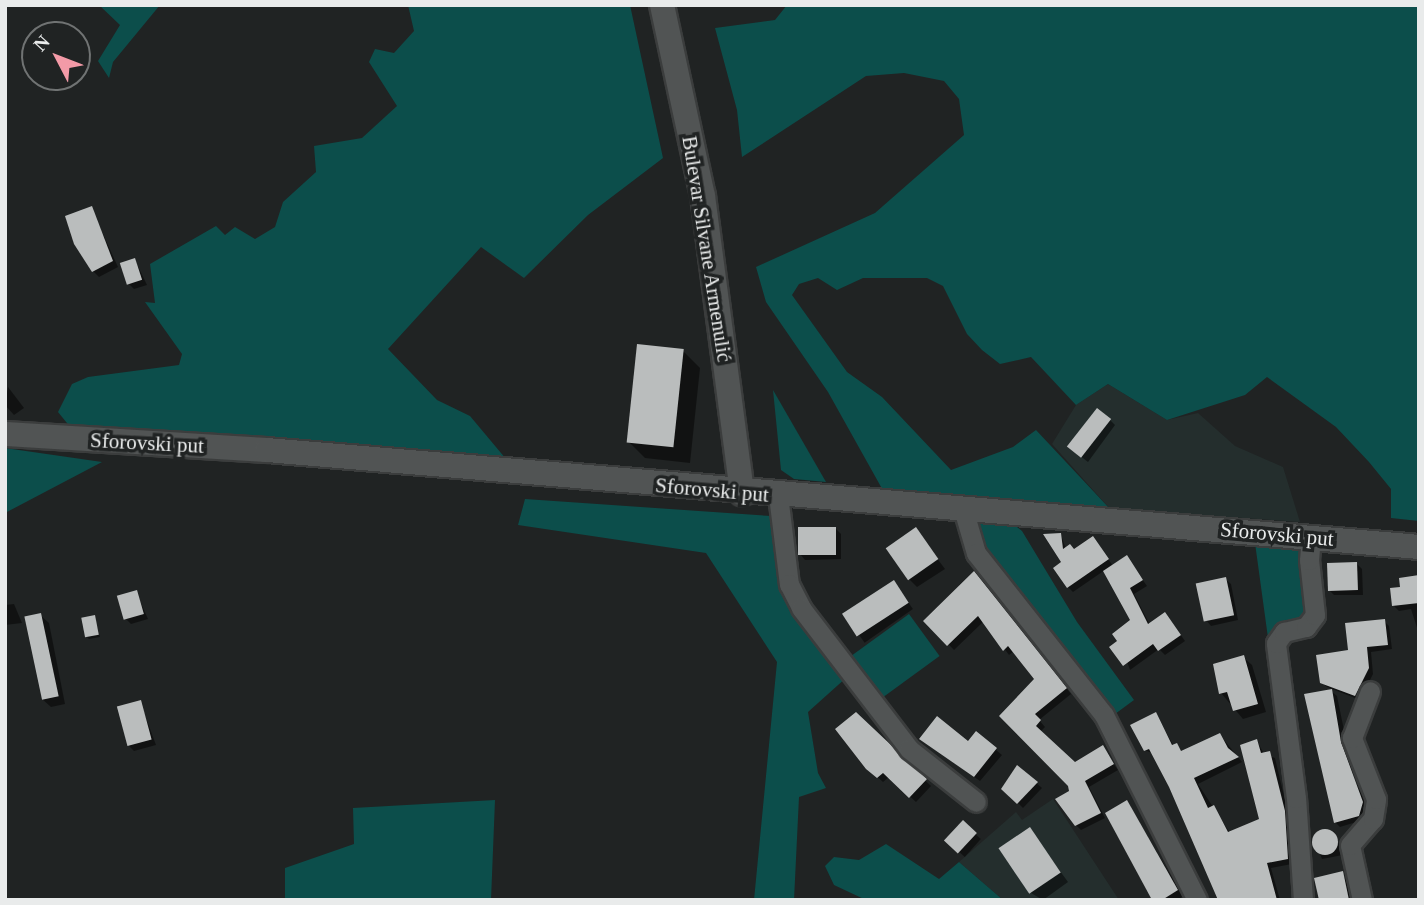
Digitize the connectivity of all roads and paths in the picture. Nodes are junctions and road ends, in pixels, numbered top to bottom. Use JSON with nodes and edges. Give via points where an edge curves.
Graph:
{"nodes":[{"id":1,"x":662,"y":5,"type":"edge"},
{"id":2,"x":5,"y":435,"type":"edge"},
{"id":3,"x":742,"y":494,"type":"junction"},
{"id":4,"x":778,"y":495,"type":"junction"},
{"id":5,"x":964,"y":512,"type":"junction"},
{"id":6,"x":1311,"y":538,"type":"junction"},
{"id":7,"x":1419,"y":547,"type":"edge"},
{"id":8,"x":1370,"y":691,"type":"dead end"},
{"id":9,"x":976,"y":802,"type":"dead end"},
{"id":10,"x":1197,"y":900,"type":"edge"},
{"id":11,"x":1303,"y":900,"type":"edge"},
{"id":12,"x":1362,"y":900,"type":"edge"}],
"edges":[{"from":1,"to":3,"type":"street","name":"Bulevar Silvane Armenulić","via":[[703,196]]},
{"from":2,"to":3,"type":"street","name":"Sforovski put","via":[[267,450]]},
{"from":3,"to":4,"type":"street","name":"Sforovski put"},
{"from":4,"to":5,"type":"street","name":"Sforovski put"},
{"from":4,"to":9,"type":"street","via":[[789,584],[801,608],[909,749]]},
{"from":5,"to":6,"type":"street","name":"Sforovski put"},
{"from":5,"to":10,"type":"street","via":[[975,553],[1104,715]]},
{"from":6,"to":7,"type":"street","name":"Sforovski put"},
{"from":6,"to":11,"type":"street","via":[[1315,615],[1306,627],[1284,632],[1276,643],[1296,798]]},
{"from":8,"to":12,"type":"street","via":[[1352,738],[1376,799],[1373,819],[1350,845]]}]}
